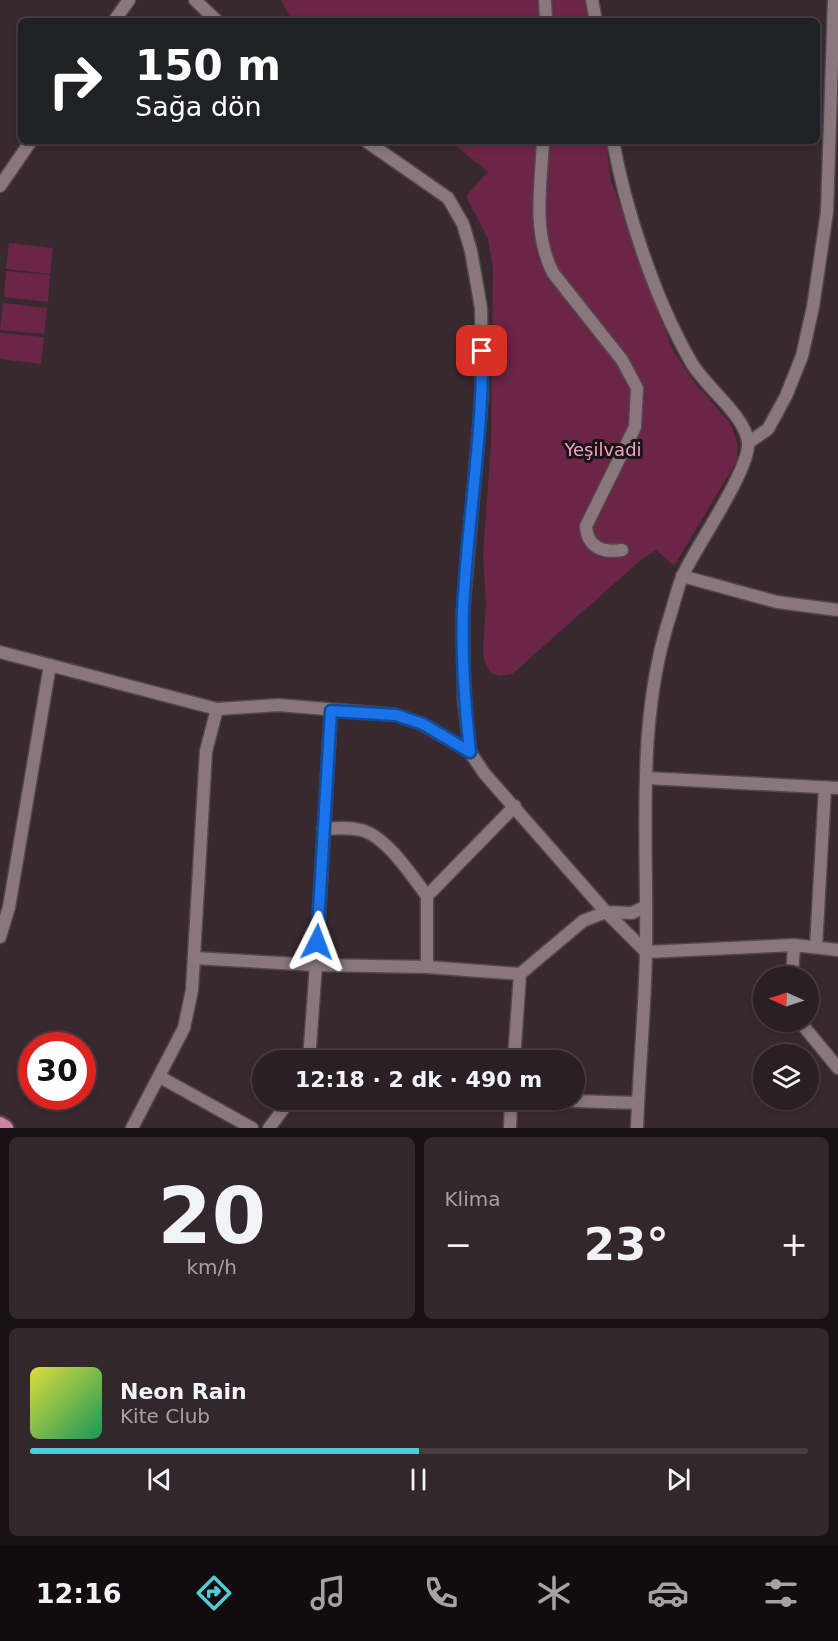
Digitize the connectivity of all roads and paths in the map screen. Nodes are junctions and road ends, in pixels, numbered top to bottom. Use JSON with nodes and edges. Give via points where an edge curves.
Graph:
{"nodes":[{"id":1,"x":129,"y":0,"type":"edge"},
{"id":2,"x":195,"y":0,"type":"edge"},
{"id":3,"x":545,"y":0,"type":"edge"},
{"id":4,"x":592,"y":0,"type":"edge"},
{"id":5,"x":834,"y":0,"type":"edge"},
{"id":6,"x":116,"y":18,"type":"edge"},
{"id":7,"x":214,"y":18,"type":"edge"},
{"id":8,"x":546,"y":18,"type":"edge"},
{"id":9,"x":595,"y":18,"type":"edge"},
{"id":10,"x":29,"y":144,"type":"edge"},
{"id":11,"x":370,"y":144,"type":"edge"},
{"id":12,"x":543,"y":144,"type":"edge"},
{"id":13,"x":614,"y":144,"type":"edge"},
{"id":14,"x":0,"y":186,"type":"edge"},
{"id":15,"x":748,"y":443,"type":"junction"},
{"id":16,"x":622,"y":550,"type":"dead end"},
{"id":17,"x":682,"y":576,"type":"junction"},
{"id":18,"x":838,"y":610,"type":"edge"},
{"id":19,"x":0,"y":652,"type":"edge"},
{"id":20,"x":50,"y":665,"type":"junction"},
{"id":21,"x":217,"y":709,"type":"junction"},
{"id":22,"x":331,"y":711,"type":"junction"},
{"id":23,"x":470,"y":752,"type":"junction"},
{"id":24,"x":647,"y":778,"type":"junction"},
{"id":25,"x":832,"y":788,"type":"edge"},
{"id":26,"x":515,"y":806,"type":"junction"},
{"id":27,"x":323,"y":829,"type":"junction"},
{"id":28,"x":428,"y":896,"type":"junction"},
{"id":29,"x":646,"y":906,"type":"junction"},
{"id":30,"x":606,"y":912,"type":"junction"},
{"id":31,"x":0,"y":938,"type":"edge"},
{"id":32,"x":794,"y":945,"type":"junction"},
{"id":33,"x":816,"y":947,"type":"junction"},
{"id":34,"x":838,"y":950,"type":"edge"},
{"id":35,"x":646,"y":952,"type":"junction"},
{"id":36,"x":194,"y":958,"type":"junction"},
{"id":37,"x":316,"y":965,"type":"junction"},
{"id":38,"x":793,"y":966,"type":"edge"},
{"id":39,"x":427,"y":967,"type":"junction"},
{"id":40,"x":520,"y":974,"type":"junction"},
{"id":41,"x":808,"y":1032,"type":"edge"},
{"id":42,"x":310,"y":1050,"type":"edge"},
{"id":43,"x":515,"y":1050,"type":"edge"},
{"id":44,"x":838,"y":1068,"type":"edge"},
{"id":45,"x":160,"y":1077,"type":"junction"},
{"id":46,"x":585,"y":1101,"type":"edge"},
{"id":47,"x":638,"y":1103,"type":"junction"},
{"id":48,"x":282,"y":1110,"type":"edge"},
{"id":49,"x":511,"y":1110,"type":"edge"},
{"id":50,"x":0,"y":1125,"type":"edge"},
{"id":51,"x":5,"y":1128,"type":"edge"},
{"id":52,"x":132,"y":1128,"type":"edge"},
{"id":53,"x":252,"y":1128,"type":"edge"},
{"id":54,"x":269,"y":1128,"type":"edge"},
{"id":55,"x":510,"y":1128,"type":"edge"},
{"id":56,"x":637,"y":1128,"type":"edge"}],
"edges":[{"from":1,"to":6,"type":"street"},
{"from":2,"to":7,"type":"street"},
{"from":3,"to":8,"type":"street"},
{"from":4,"to":9,"type":"street"},
{"from":5,"to":15,"type":"street","via":[[826,212],[813,307],[802,356],[786,396],[768,429]]},
{"from":10,"to":14,"type":"street"},
{"from":11,"to":23,"type":"street","via":[[448,198],[463,224],[481,308],[482,394],[463,613],[464,700]]},
{"from":12,"to":16,"type":"street","via":[[540,225],[546,259],[622,360],[637,388],[638,416],[634,427],[586,526],[595,547],[611,552]]},
{"from":13,"to":15,"type":"street","via":[[627,203],[666,311],[697,371],[742,426]]},
{"from":15,"to":17,"type":"street","via":[[739,474]]},
{"from":17,"to":18,"type":"street","via":[[777,602]]},
{"from":17,"to":24,"type":"street","via":[[659,655],[651,704]]},
{"from":19,"to":20,"type":"street"},
{"from":20,"to":21,"type":"street"},
{"from":20,"to":31,"type":"street","via":[[9,907]]},
{"from":21,"to":22,"type":"street","via":[[279,705]]},
{"from":21,"to":36,"type":"street","via":[[206,752]]},
{"from":22,"to":23,"type":"street","via":[[396,715],[423,724]]},
{"from":22,"to":27,"type":"street"},
{"from":23,"to":26,"type":"street"},
{"from":24,"to":25,"type":"street"},
{"from":24,"to":29,"type":"street"},
{"from":25,"to":33,"type":"street"},
{"from":26,"to":28,"type":"street"},
{"from":26,"to":30,"type":"street"},
{"from":27,"to":28,"type":"street","via":[[363,830],[376,838]]},
{"from":27,"to":37,"type":"street"},
{"from":28,"to":39,"type":"street"},
{"from":29,"to":30,"type":"street","via":[[625,915]]},
{"from":29,"to":35,"type":"street"},
{"from":30,"to":35,"type":"street"},
{"from":30,"to":40,"type":"street","via":[[583,921]]},
{"from":32,"to":33,"type":"street"},
{"from":32,"to":35,"type":"street"},
{"from":32,"to":38,"type":"street"},
{"from":33,"to":34,"type":"street"},
{"from":35,"to":47,"type":"street"},
{"from":36,"to":37,"type":"street"},
{"from":36,"to":45,"type":"street","via":[[184,1028]]},
{"from":37,"to":39,"type":"street"},
{"from":37,"to":42,"type":"street"},
{"from":39,"to":40,"type":"street"},
{"from":40,"to":43,"type":"street"},
{"from":41,"to":44,"type":"street"},
{"from":45,"to":52,"type":"street"},
{"from":45,"to":53,"type":"street"},
{"from":46,"to":47,"type":"street"},
{"from":47,"to":56,"type":"street"},
{"from":48,"to":54,"type":"street"},
{"from":49,"to":55,"type":"street"},
{"from":50,"to":51,"type":"main road"}]}
